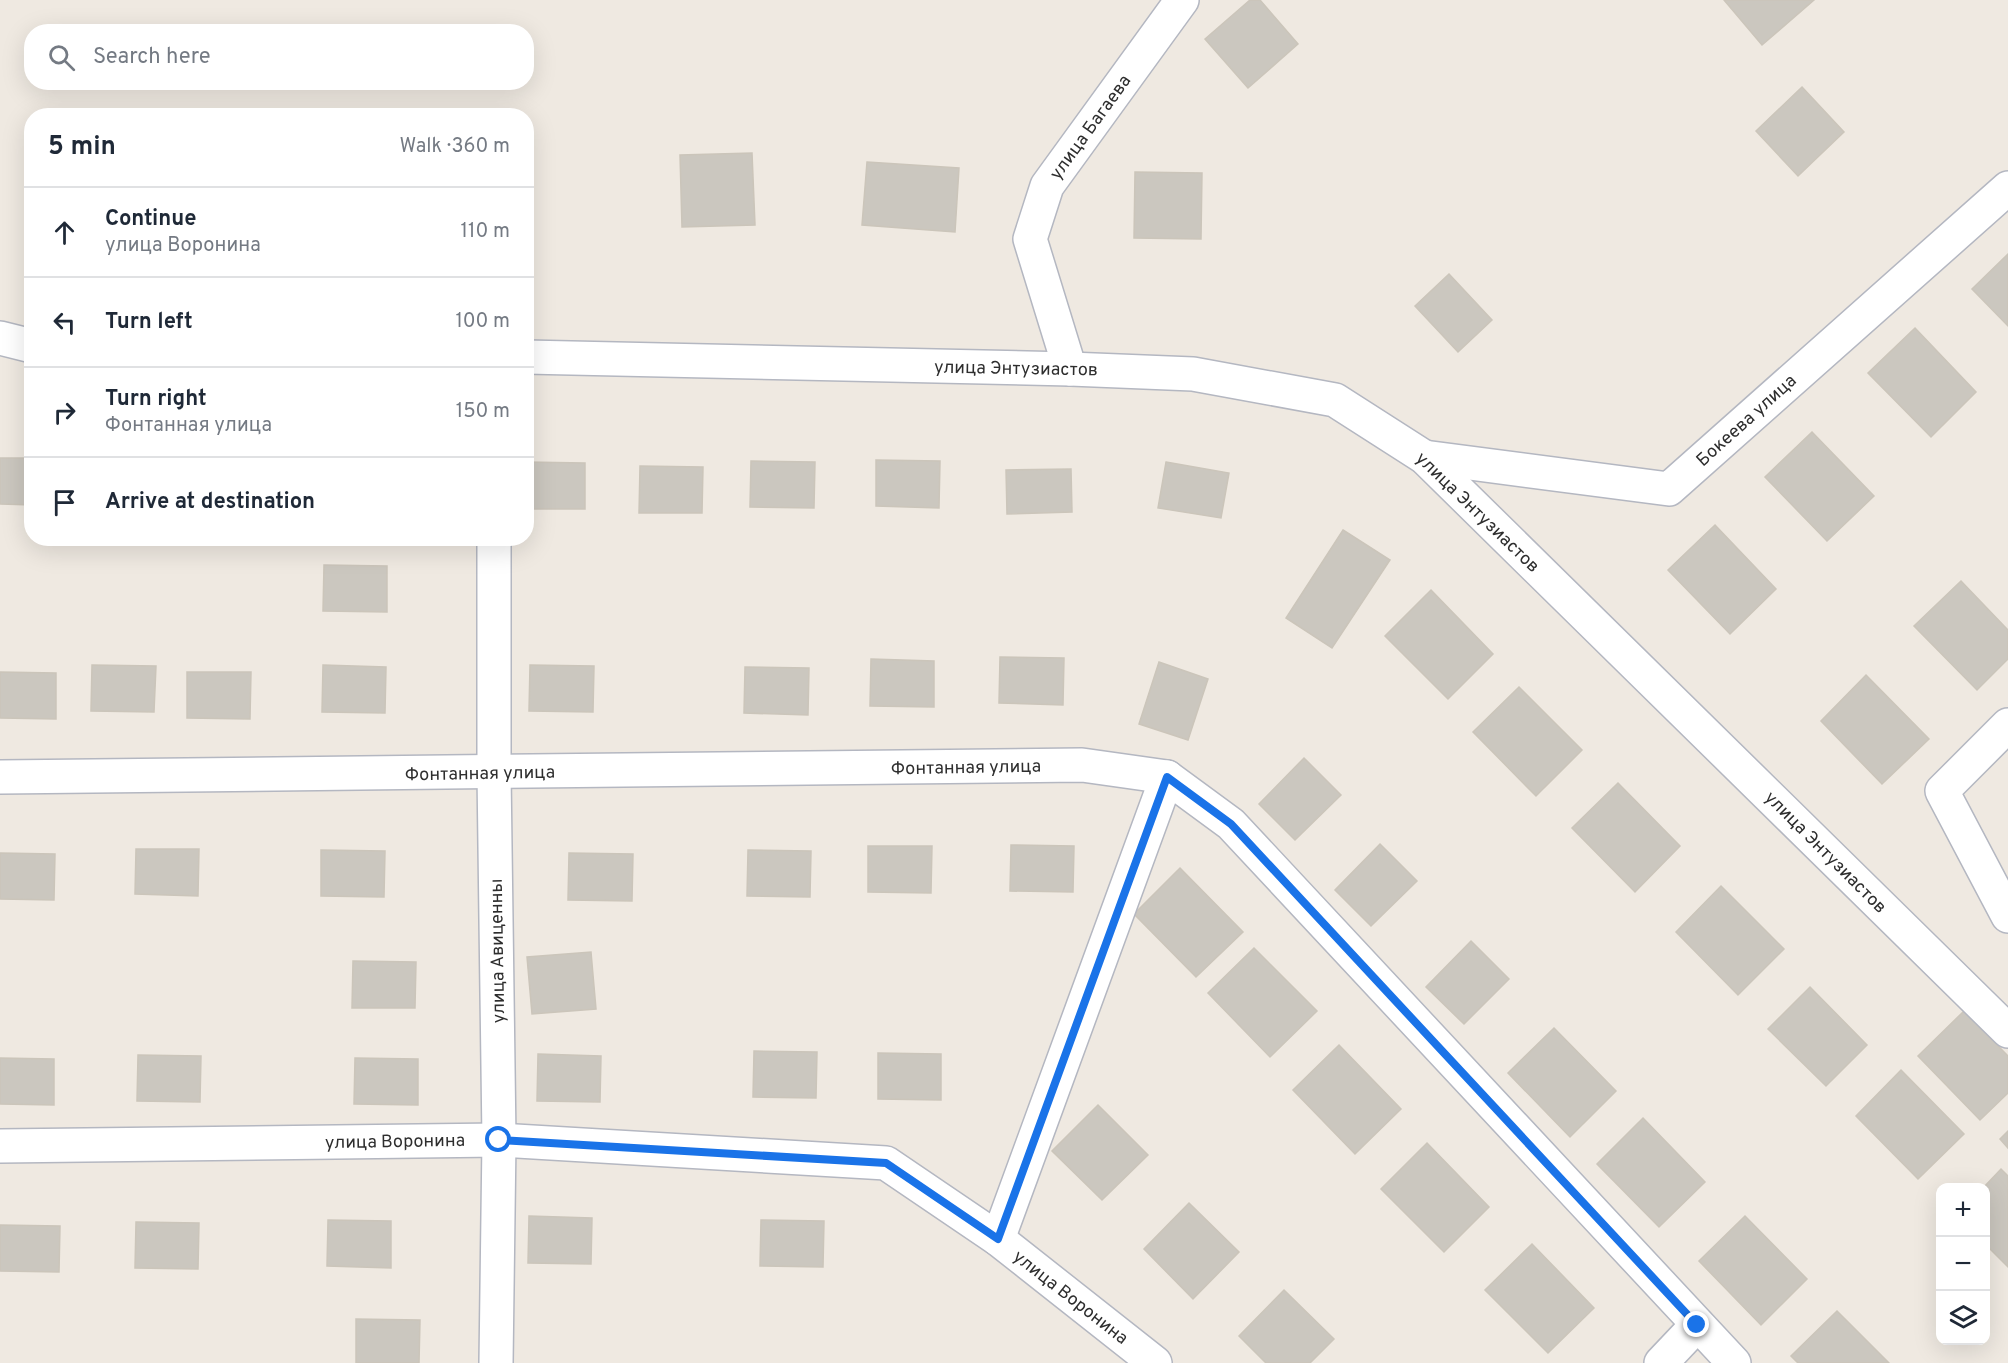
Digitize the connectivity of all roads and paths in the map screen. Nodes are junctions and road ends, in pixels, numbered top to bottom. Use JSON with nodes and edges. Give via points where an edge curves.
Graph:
{"nodes":[{"id":1,"x":1182,"y":0,"type":"edge"},
{"id":2,"x":2008,"y":188,"type":"edge"},
{"id":3,"x":0,"y":338,"type":"edge"},
{"id":4,"x":24,"y":344,"type":"edge"},
{"id":5,"x":534,"y":357,"type":"edge"},
{"id":6,"x":1070,"y":369,"type":"junction"},
{"id":7,"x":1424,"y":457,"type":"junction"},
{"id":8,"x":494,"y":546,"type":"edge"},
{"id":9,"x":2008,"y":725,"type":"edge"},
{"id":10,"x":494,"y":773,"type":"junction"},
{"id":11,"x":0,"y":777,"type":"edge"},
{"id":12,"x":1167,"y":777,"type":"junction"},
{"id":13,"x":2008,"y":916,"type":"edge"},
{"id":14,"x":2008,"y":1031,"type":"edge"},
{"id":15,"x":499,"y":1140,"type":"junction"},
{"id":16,"x":0,"y":1146,"type":"edge"},
{"id":17,"x":998,"y":1239,"type":"junction"},
{"id":18,"x":1697,"y":1325,"type":"junction"},
{"id":19,"x":496,"y":1363,"type":"edge"},
{"id":20,"x":1155,"y":1363,"type":"edge"},
{"id":21,"x":1661,"y":1363,"type":"edge"},
{"id":22,"x":1734,"y":1363,"type":"edge"}],
"edges":[{"from":1,"to":6,"type":"street","name":"улица Багаева","via":[[1047,186],[1030,239]]},
{"from":2,"to":7,"type":"street","name":"Бокеева улица","via":[[1669,489]]},
{"from":3,"to":4,"type":"street"},
{"from":5,"to":6,"type":"street","name":"улица Энтузиастов"},
{"from":6,"to":7,"type":"street","name":"улица Энтузиастов","via":[[1193,374],[1335,400]]},
{"from":7,"to":14,"type":"street","name":"улица Энтузиастов"},
{"from":8,"to":10,"type":"street","name":"улица Авиценны"},
{"from":9,"to":13,"type":"street","via":[[1942,791]]},
{"from":10,"to":11,"type":"street","name":"Фонтанная улица"},
{"from":10,"to":12,"type":"street","name":"Фонтанная улица","via":[[1082,765]]},
{"from":10,"to":15,"type":"street","name":"улица Авиценны"},
{"from":12,"to":17,"type":"street"},
{"from":12,"to":18,"type":"street","name":"Фонтанная улица","via":[[1231,824]]},
{"from":15,"to":16,"type":"street","name":"улица Воронина"},
{"from":15,"to":17,"type":"street","name":"улица Воронина","via":[[886,1163]]},
{"from":15,"to":19,"type":"street","name":"улица Авиценны"},
{"from":17,"to":20,"type":"street","name":"улица Воронина"},
{"from":18,"to":21,"type":"street"},
{"from":18,"to":22,"type":"street"}]}
